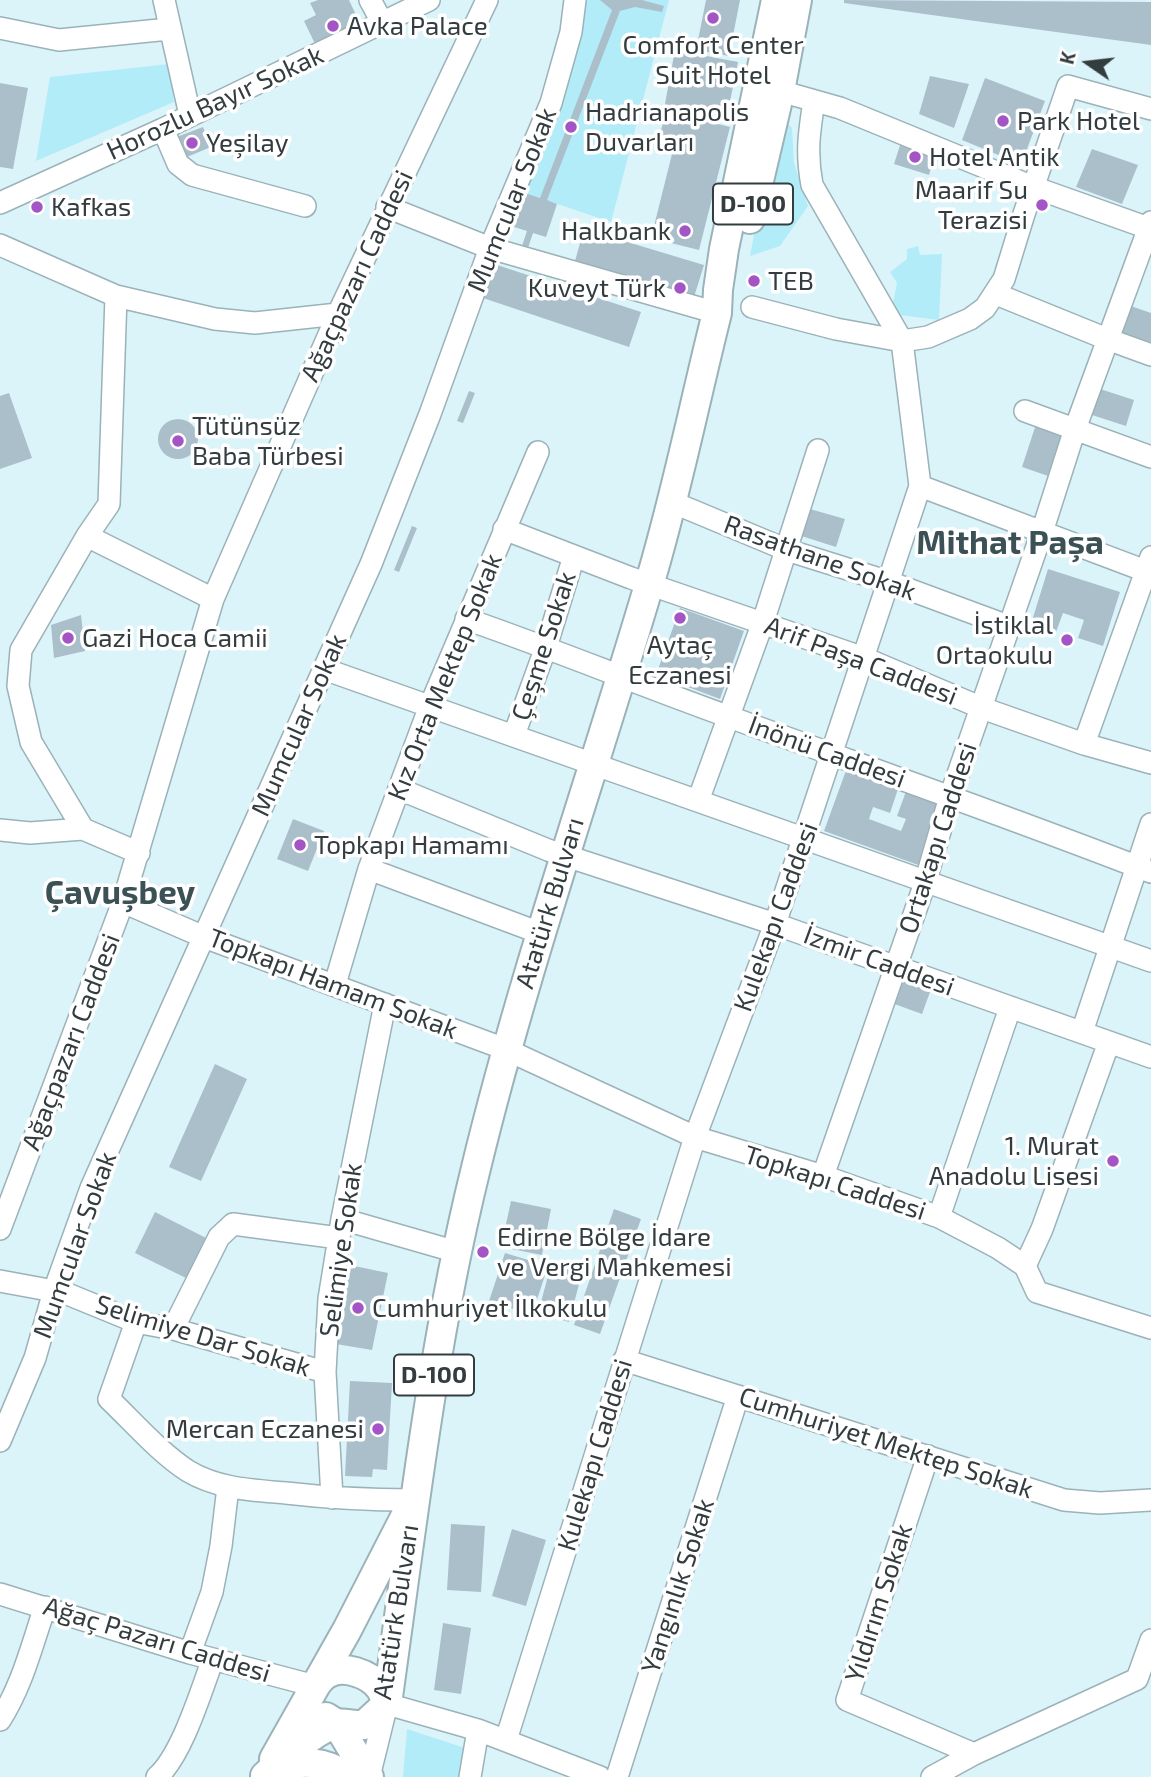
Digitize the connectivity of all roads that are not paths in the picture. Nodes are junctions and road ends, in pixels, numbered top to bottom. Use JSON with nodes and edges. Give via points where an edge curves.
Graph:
{"nodes":[{"id":1,"x":164,"y":0,"type":"edge"},
{"id":2,"x":370,"y":0,"type":"edge"},
{"id":3,"x":429,"y":0,"type":"edge"},
{"id":4,"x":487,"y":0,"type":"edge"},
{"id":5,"x":575,"y":0,"type":"edge"},
{"id":6,"x":776,"y":0,"type":"edge"},
{"id":7,"x":797,"y":0,"type":"edge"},
{"id":8,"x":382,"y":22,"type":"junction"},
{"id":9,"x":0,"y":28,"type":"edge"},
{"id":10,"x":169,"y":29,"type":"junction"},
{"id":11,"x":769,"y":89,"type":"junction"},
{"id":12,"x":814,"y":101,"type":"junction"},
{"id":13,"x":1151,"y":109,"type":"edge"},
{"id":14,"x":190,"y":115,"type":"junction"},
{"id":15,"x":163,"y":130,"type":"junction"},
{"id":16,"x":1033,"y":187,"type":"junction"},
{"id":17,"x":0,"y":203,"type":"edge"},
{"id":18,"x":305,"y":206,"type":"dead end"},
{"id":19,"x":387,"y":207,"type":"junction"},
{"id":20,"x":1150,"y":226,"type":"edge"},
{"id":21,"x":0,"y":246,"type":"edge"},
{"id":22,"x":490,"y":248,"type":"junction"},
{"id":23,"x":996,"y":294,"type":"junction"},
{"id":24,"x":116,"y":296,"type":"junction"},
{"id":25,"x":752,"y":307,"type":"dead end"},
{"id":26,"x":717,"y":313,"type":"junction"},
{"id":27,"x":338,"y":314,"type":"junction"},
{"id":28,"x":1107,"y":339,"type":"junction"},
{"id":29,"x":902,"y":341,"type":"junction"},
{"id":30,"x":1151,"y":355,"type":"edge"},
{"id":31,"x":1025,"y":411,"type":"dead end"},
{"id":32,"x":1075,"y":429,"type":"junction"},
{"id":33,"x":818,"y":450,"type":"dead end"},
{"id":34,"x":538,"y":452,"type":"dead end"},
{"id":35,"x":1151,"y":457,"type":"edge"},
{"id":36,"x":920,"y":486,"type":"junction"},
{"id":37,"x":672,"y":502,"type":"junction"},
{"id":38,"x":504,"y":529,"type":"junction"},
{"id":39,"x":1042,"y":532,"type":"junction"},
{"id":40,"x":87,"y":536,"type":"junction"},
{"id":41,"x":787,"y":550,"type":"junction"},
{"id":42,"x":574,"y":556,"type":"junction"},
{"id":43,"x":1149,"y":567,"type":"edge"},
{"id":44,"x":890,"y":582,"type":"junction"},
{"id":45,"x":650,"y":585,"type":"junction"},
{"id":46,"x":213,"y":599,"type":"junction"},
{"id":47,"x":466,"y":620,"type":"junction"},
{"id":48,"x":763,"y":622,"type":"junction"},
{"id":49,"x":1008,"y":626,"type":"junction"},
{"id":50,"x":546,"y":647,"type":"junction"},
{"id":51,"x":864,"y":658,"type":"junction"},
{"id":52,"x":324,"y":669,"type":"junction"},
{"id":53,"x":620,"y":677,"type":"junction"},
{"id":54,"x":430,"y":706,"type":"junction"},
{"id":55,"x":982,"y":708,"type":"junction"},
{"id":56,"x":727,"y":716,"type":"junction"},
{"id":57,"x":514,"y":735,"type":"junction"},
{"id":58,"x":1084,"y":744,"type":"junction"},
{"id":59,"x":832,"y":753,"type":"junction"},
{"id":60,"x":1151,"y":763,"type":"edge"},
{"id":61,"x":593,"y":764,"type":"junction"},
{"id":62,"x":399,"y":789,"type":"junction"},
{"id":63,"x":950,"y":797,"type":"junction"},
{"id":64,"x":698,"y":801,"type":"junction"},
{"id":65,"x":1151,"y":824,"type":"edge"},
{"id":66,"x":83,"y":829,"type":"junction"},
{"id":67,"x":0,"y":830,"type":"edge"},
{"id":68,"x":804,"y":839,"type":"junction"},
{"id":69,"x":139,"y":853,"type":"junction"},
{"id":70,"x":565,"y":856,"type":"junction"},
{"id":71,"x":369,"y":869,"type":"junction"},
{"id":72,"x":1144,"y":869,"type":"edge"},
{"id":73,"x":925,"y":883,"type":"junction"},
{"id":74,"x":123,"y":902,"type":"junction"},
{"id":75,"x":775,"y":924,"type":"junction"},
{"id":76,"x":540,"y":933,"type":"junction"},
{"id":77,"x":204,"y":937,"type":"junction"},
{"id":78,"x":1110,"y":947,"type":"junction"},
{"id":79,"x":1151,"y":961,"type":"edge"},
{"id":80,"x":895,"y":966,"type":"junction"},
{"id":81,"x":335,"y":984,"type":"junction"},
{"id":82,"x":385,"y":1004,"type":"junction"},
{"id":83,"x":1010,"y":1008,"type":"junction"},
{"id":84,"x":1082,"y":1032,"type":"junction"},
{"id":85,"x":1109,"y":1042,"type":"junction"},
{"id":86,"x":505,"y":1049,"type":"junction"},
{"id":87,"x":1151,"y":1057,"type":"edge"},
{"id":88,"x":695,"y":1137,"type":"junction"},
{"id":89,"x":823,"y":1176,"type":"junction"},
{"id":90,"x":939,"y":1217,"type":"junction"},
{"id":91,"x":0,"y":1228,"type":"edge"},
{"id":92,"x":340,"y":1228,"type":"junction"},
{"id":93,"x":457,"y":1252,"type":"junction"},
{"id":94,"x":1025,"y":1266,"type":"junction"},
{"id":95,"x":0,"y":1281,"type":"edge"},
{"id":96,"x":54,"y":1291,"type":"junction"},
{"id":97,"x":136,"y":1322,"type":"junction"},
{"id":98,"x":1151,"y":1328,"type":"edge"},
{"id":99,"x":173,"y":1329,"type":"junction"},
{"id":100,"x":624,"y":1360,"type":"junction"},
{"id":101,"x":325,"y":1372,"type":"junction"},
{"id":102,"x":738,"y":1396,"type":"junction"},
{"id":103,"x":0,"y":1441,"type":"edge"},
{"id":104,"x":928,"y":1456,"type":"junction"},
{"id":105,"x":228,"y":1488,"type":"junction"},
{"id":106,"x":332,"y":1498,"type":"junction"},
{"id":107,"x":414,"y":1500,"type":"junction"},
{"id":108,"x":1151,"y":1500,"type":"edge"},
{"id":109,"x":0,"y":1594,"type":"edge"},
{"id":110,"x":45,"y":1607,"type":"junction"},
{"id":111,"x":1151,"y":1640,"type":"edge"},
{"id":112,"x":190,"y":1653,"type":"junction"},
{"id":113,"x":213,"y":1659,"type":"junction"},
{"id":114,"x":1144,"y":1680,"type":"edge"},
{"id":115,"x":315,"y":1686,"type":"junction"},
{"id":116,"x":387,"y":1704,"type":"junction"},
{"id":117,"x":0,"y":1720,"type":"edge"},
{"id":118,"x":337,"y":1724,"type":"junction"},
{"id":119,"x":478,"y":1730,"type":"junction"},
{"id":120,"x":506,"y":1740,"type":"junction"},
{"id":121,"x":974,"y":1754,"type":"junction"},
{"id":122,"x":264,"y":1776,"type":"edge"},
{"id":123,"x":158,"y":1777,"type":"edge"},
{"id":124,"x":348,"y":1777,"type":"edge"},
{"id":125,"x":369,"y":1777,"type":"edge"},
{"id":126,"x":470,"y":1777,"type":"edge"},
{"id":127,"x":600,"y":1777,"type":"edge"},
{"id":128,"x":617,"y":1777,"type":"edge"},
{"id":129,"x":932,"y":1777,"type":"edge"}],
"edges":[{"from":1,"to":10,"type":"street"},
{"from":2,"to":8,"type":"street"},
{"from":3,"to":8,"type":"street","name":"Horozlu Bayır Sokak"},
{"from":4,"to":19,"type":"street","name":"Ağaçpazarı Caddesi"},
{"from":5,"to":22,"type":"street","name":"Mumcular Sokak","via":[[551,103]]},
{"from":6,"to":11,"type":"main road","name":"Atatürk Bulvarı","number":"D-100"},
{"from":7,"to":11,"type":"main road","name":"Atatürk Bulvarı","number":"D-100"},
{"from":8,"to":14,"type":"street","name":"Horozlu Bayır Sokak"},
{"from":9,"to":10,"type":"street","via":[[60,40]]},
{"from":10,"to":14,"type":"street"},
{"from":11,"to":12,"type":"street"},
{"from":11,"to":26,"type":"main road","name":"Atatürk Bulvarı","number":"D-100","via":[[732,293]]},
{"from":12,"to":16,"type":"street"},
{"from":12,"to":29,"type":"street","name":"Kulekapı Caddesi","via":[[807,143],[812,185]]},
{"from":13,"to":16,"type":"street","via":[[1068,86]]},
{"from":14,"to":15,"type":"street","name":"Horozlu Bayır Sokak"},
{"from":15,"to":17,"type":"street","name":"Horozlu Bayır Sokak"},
{"from":15,"to":18,"type":"street","via":[[178,164],[192,175]]},
{"from":16,"to":20,"type":"street"},
{"from":16,"to":23,"type":"street"},
{"from":19,"to":22,"type":"street"},
{"from":19,"to":27,"type":"street","name":"Ağaçpazarı Caddesi"},
{"from":20,"to":28,"type":"street","name":"Ortakapı Caddesi"},
{"from":21,"to":24,"type":"street"},
{"from":22,"to":26,"type":"street"},
{"from":22,"to":52,"type":"street","name":"Mumcular Sokak","via":[[371,564]]},
{"from":23,"to":28,"type":"street"},
{"from":23,"to":29,"type":"street","via":[[970,319],[928,337]]},
{"from":24,"to":27,"type":"street","via":[[215,319],[255,323]]},
{"from":24,"to":40,"type":"street","via":[[109,504]]},
{"from":25,"to":29,"type":"street"},
{"from":26,"to":37,"type":"main road","name":"Atatürk Bulvarı","number":"D-100"},
{"from":27,"to":46,"type":"street","name":"Ağaçpazarı Caddesi"},
{"from":28,"to":30,"type":"street"},
{"from":28,"to":32,"type":"street","name":"Ortakapı Caddesi"},
{"from":29,"to":36,"type":"street","name":"Kulekapı Caddesi"},
{"from":31,"to":32,"type":"street"},
{"from":32,"to":35,"type":"street"},
{"from":32,"to":39,"type":"street","name":"Ortakapı Caddesi"},
{"from":33,"to":41,"type":"street"},
{"from":34,"to":38,"type":"street","name":"Kız Orta Mektep Sokak"},
{"from":36,"to":39,"type":"street"},
{"from":36,"to":44,"type":"street","name":"Kulekapı Caddesi"},
{"from":37,"to":41,"type":"street","name":"Rasathane Sokak"},
{"from":37,"to":45,"type":"main road","name":"Atatürk Bulvarı","number":"D-100"},
{"from":38,"to":42,"type":"street","name":"Arif Paşa Caddesi"},
{"from":38,"to":47,"type":"street","name":"Kız Orta Mektep Sokak"},
{"from":39,"to":43,"type":"street"},
{"from":39,"to":49,"type":"street","name":"Ortakapı Caddesi"},
{"from":40,"to":46,"type":"street"},
{"from":40,"to":66,"type":"street","via":[[21,650],[18,687],[31,742]]},
{"from":41,"to":44,"type":"street","name":"Rasathane Sokak"},
{"from":41,"to":48,"type":"street"},
{"from":42,"to":45,"type":"street","name":"Arif Paşa Caddesi"},
{"from":42,"to":50,"type":"street","name":"Çeşme Sokak"},
{"from":43,"to":58,"type":"street"},
{"from":44,"to":49,"type":"street","name":"Rasathane Sokak"},
{"from":44,"to":51,"type":"street","name":"Kulekapı Caddesi"},
{"from":45,"to":48,"type":"street","name":"Arif Paşa Caddesi"},
{"from":45,"to":53,"type":"main road","name":"Atatürk Bulvarı","number":"D-100"},
{"from":46,"to":69,"type":"street","name":"Ağaçpazarı Caddesi"},
{"from":47,"to":50,"type":"street","name":"İnönü Caddesi"},
{"from":47,"to":54,"type":"street","name":"Kız Orta Mektep Sokak"},
{"from":48,"to":51,"type":"street","name":"Arif Paşa Caddesi"},
{"from":48,"to":56,"type":"street"},
{"from":49,"to":55,"type":"street","name":"Ortakapı Caddesi"},
{"from":50,"to":53,"type":"street","name":"İnönü Caddesi"},
{"from":50,"to":57,"type":"street","name":"Çeşme Sokak"},
{"from":51,"to":55,"type":"street","name":"Arif Paşa Caddesi"},
{"from":51,"to":59,"type":"street","name":"Kulekapı Caddesi"},
{"from":52,"to":54,"type":"street"},
{"from":52,"to":77,"type":"street","name":"Mumcular Sokak"},
{"from":53,"to":56,"type":"street","name":"İnönü Caddesi"},
{"from":53,"to":61,"type":"main road","name":"Atatürk Bulvarı","number":"D-100"},
{"from":54,"to":57,"type":"street"},
{"from":54,"to":62,"type":"street","name":"Kız Orta Mektep Sokak"},
{"from":55,"to":58,"type":"street","name":"Arif Paşa Caddesi"},
{"from":55,"to":63,"type":"street","name":"Ortakapı Caddesi"},
{"from":56,"to":59,"type":"street","name":"İnönü Caddesi"},
{"from":56,"to":64,"type":"street"},
{"from":57,"to":61,"type":"street"},
{"from":58,"to":60,"type":"street","name":"Arif Paşa Caddesi"},
{"from":59,"to":63,"type":"street","name":"İnönü Caddesi"},
{"from":59,"to":68,"type":"street","name":"Kulekapı Caddesi"},
{"from":61,"to":64,"type":"street"},
{"from":61,"to":70,"type":"main road","name":"Atatürk Bulvarı","number":"D-100"},
{"from":62,"to":70,"type":"street","name":"İzmir Caddesi"},
{"from":62,"to":71,"type":"street","name":"Kız Orta Mektep Sokak"},
{"from":63,"to":72,"type":"street","name":"İnönü Caddesi"},
{"from":63,"to":73,"type":"street","name":"Ortakapı Caddesi"},
{"from":64,"to":68,"type":"street"},
{"from":65,"to":72,"type":"street"},
{"from":66,"to":67,"type":"street"},
{"from":66,"to":69,"type":"street"},
{"from":68,"to":73,"type":"street"},
{"from":68,"to":75,"type":"street","name":"Kulekapı Caddesi"},
{"from":69,"to":74,"type":"street","name":"Ağaçpazarı Caddesi"},
{"from":70,"to":75,"type":"street","name":"İzmir Caddesi"},
{"from":70,"to":76,"type":"main road","name":"Atatürk Bulvarı","number":"D-100"},
{"from":71,"to":76,"type":"street"},
{"from":71,"to":81,"type":"street","name":"Kız Orta Mektep Sokak"},
{"from":72,"to":78,"type":"street"},
{"from":73,"to":78,"type":"street"},
{"from":73,"to":80,"type":"street","name":"Ortakapı Caddesi"},
{"from":74,"to":77,"type":"street","name":"Topkapı Hamam Sokak"},
{"from":74,"to":91,"type":"street","name":"Ağaçpazarı Caddesi"},
{"from":75,"to":80,"type":"street","name":"İzmir Caddesi"},
{"from":75,"to":88,"type":"street","name":"Kulekapı Caddesi"},
{"from":76,"to":86,"type":"main road","name":"Atatürk Bulvarı","number":"D-100"},
{"from":77,"to":81,"type":"street","name":"Topkapı Hamam Sokak"},
{"from":77,"to":96,"type":"street","name":"Mumcular Sokak","via":[[91,1188]]},
{"from":78,"to":79,"type":"street"},
{"from":78,"to":84,"type":"street"},
{"from":80,"to":83,"type":"street","name":"İzmir Caddesi"},
{"from":80,"to":89,"type":"street","name":"Ortakapı Caddesi"},
{"from":81,"to":82,"type":"street","name":"Topkapı Hamam Sokak"},
{"from":82,"to":86,"type":"street","name":"Topkapı Hamam Sokak"},
{"from":82,"to":92,"type":"street","name":"Selimiye Sokak"},
{"from":83,"to":84,"type":"street","name":"İzmir Caddesi"},
{"from":83,"to":90,"type":"street"},
{"from":84,"to":85,"type":"street","name":"İzmir Caddesi"},
{"from":85,"to":87,"type":"street","name":"İzmir Caddesi"},
{"from":85,"to":94,"type":"street"},
{"from":86,"to":88,"type":"street","name":"Topkapı Caddesi"},
{"from":86,"to":93,"type":"main road","name":"Atatürk Bulvarı","number":"D-100"},
{"from":88,"to":89,"type":"street","name":"Topkapı Caddesi"},
{"from":88,"to":100,"type":"street","name":"Kulekapı Caddesi"},
{"from":89,"to":90,"type":"street","name":"Topkapı Caddesi"},
{"from":90,"to":94,"type":"street","name":"Topkapı Caddesi"},
{"from":92,"to":93,"type":"street"},
{"from":92,"to":99,"type":"street","via":[[233,1224],[219,1237]]},
{"from":92,"to":101,"type":"street","name":"Selimiye Sokak","via":[[329,1299]]},
{"from":93,"to":107,"type":"main road","name":"Atatürk Bulvarı","number":"D-100"},
{"from":94,"to":98,"type":"street","name":"Topkapı Caddesi","via":[[1037,1292]]},
{"from":95,"to":96,"type":"street","name":"Selimiye Dar Sokak"},
{"from":96,"to":97,"type":"street","name":"Selimiye Dar Sokak"},
{"from":96,"to":103,"type":"street","name":"Mumcular Sokak","via":[[35,1358]]},
{"from":97,"to":99,"type":"street","name":"Selimiye Dar Sokak"},
{"from":97,"to":105,"type":"street","via":[[109,1399],[176,1462]]},
{"from":99,"to":101,"type":"street","name":"Selimiye Dar Sokak"},
{"from":100,"to":102,"type":"street","name":"Cumhuriyet Mektep Sokak"},
{"from":100,"to":120,"type":"street","name":"Kulekapı Caddesi"},
{"from":101,"to":106,"type":"street","name":"Selimiye Sokak"},
{"from":102,"to":104,"type":"street","name":"Cumhuriyet Mektep Sokak"},
{"from":102,"to":128,"type":"street","name":"Yangınlık Sokak"},
{"from":104,"to":108,"type":"street","name":"Cumhuriyet Mektep Sokak","via":[[1065,1500]]},
{"from":104,"to":121,"type":"street","name":"Yıldırım Sokak","via":[[847,1700]]},
{"from":105,"to":106,"type":"street"},
{"from":105,"to":112,"type":"street","via":[[212,1592]]},
{"from":106,"to":107,"type":"street"},
{"from":107,"to":115,"type":"main road","name":"Atatürk Bulvarı","number":"D-100"},
{"from":107,"to":116,"type":"main road","name":"Atatürk Bulvarı"},
{"from":109,"to":110,"type":"street","name":"Ağaç Pazarı Caddesi"},
{"from":110,"to":112,"type":"street","name":"Ağaç Pazarı Caddesi"},
{"from":110,"to":117,"type":"street","via":[[20,1682]]},
{"from":111,"to":114,"type":"street"},
{"from":112,"to":113,"type":"street","name":"Ağaç Pazarı Caddesi"},
{"from":113,"to":115,"type":"street","name":"Ağaç Pazarı Caddesi"},
{"from":113,"to":123,"type":"street","via":[[187,1726]]},
{"from":114,"to":121,"type":"street"},
{"from":115,"to":116,"type":"main road","via":[[327,1674],[356,1672],[380,1688]]},
{"from":115,"to":118,"type":"main road","via":[[317,1707]]},
{"from":115,"to":122,"type":"main road","name":"Atatürk Bulvarı","number":"D-100"},
{"from":116,"to":118,"type":"main road","name":"Atatürk Bulvarı","via":[[364,1725]]},
{"from":116,"to":119,"type":"street"},
{"from":116,"to":125,"type":"street"},
{"from":118,"to":122,"type":"main road","name":"Atatürk Bulvarı","via":[[285,1756]]},
{"from":118,"to":125,"type":"main road"},
{"from":119,"to":120,"type":"street"},
{"from":119,"to":126,"type":"street"},
{"from":120,"to":127,"type":"street"},
{"from":121,"to":129,"type":"street"},
{"from":122,"to":124,"type":"main road","via":[[296,1763],[310,1763],[327,1765]]}]}
